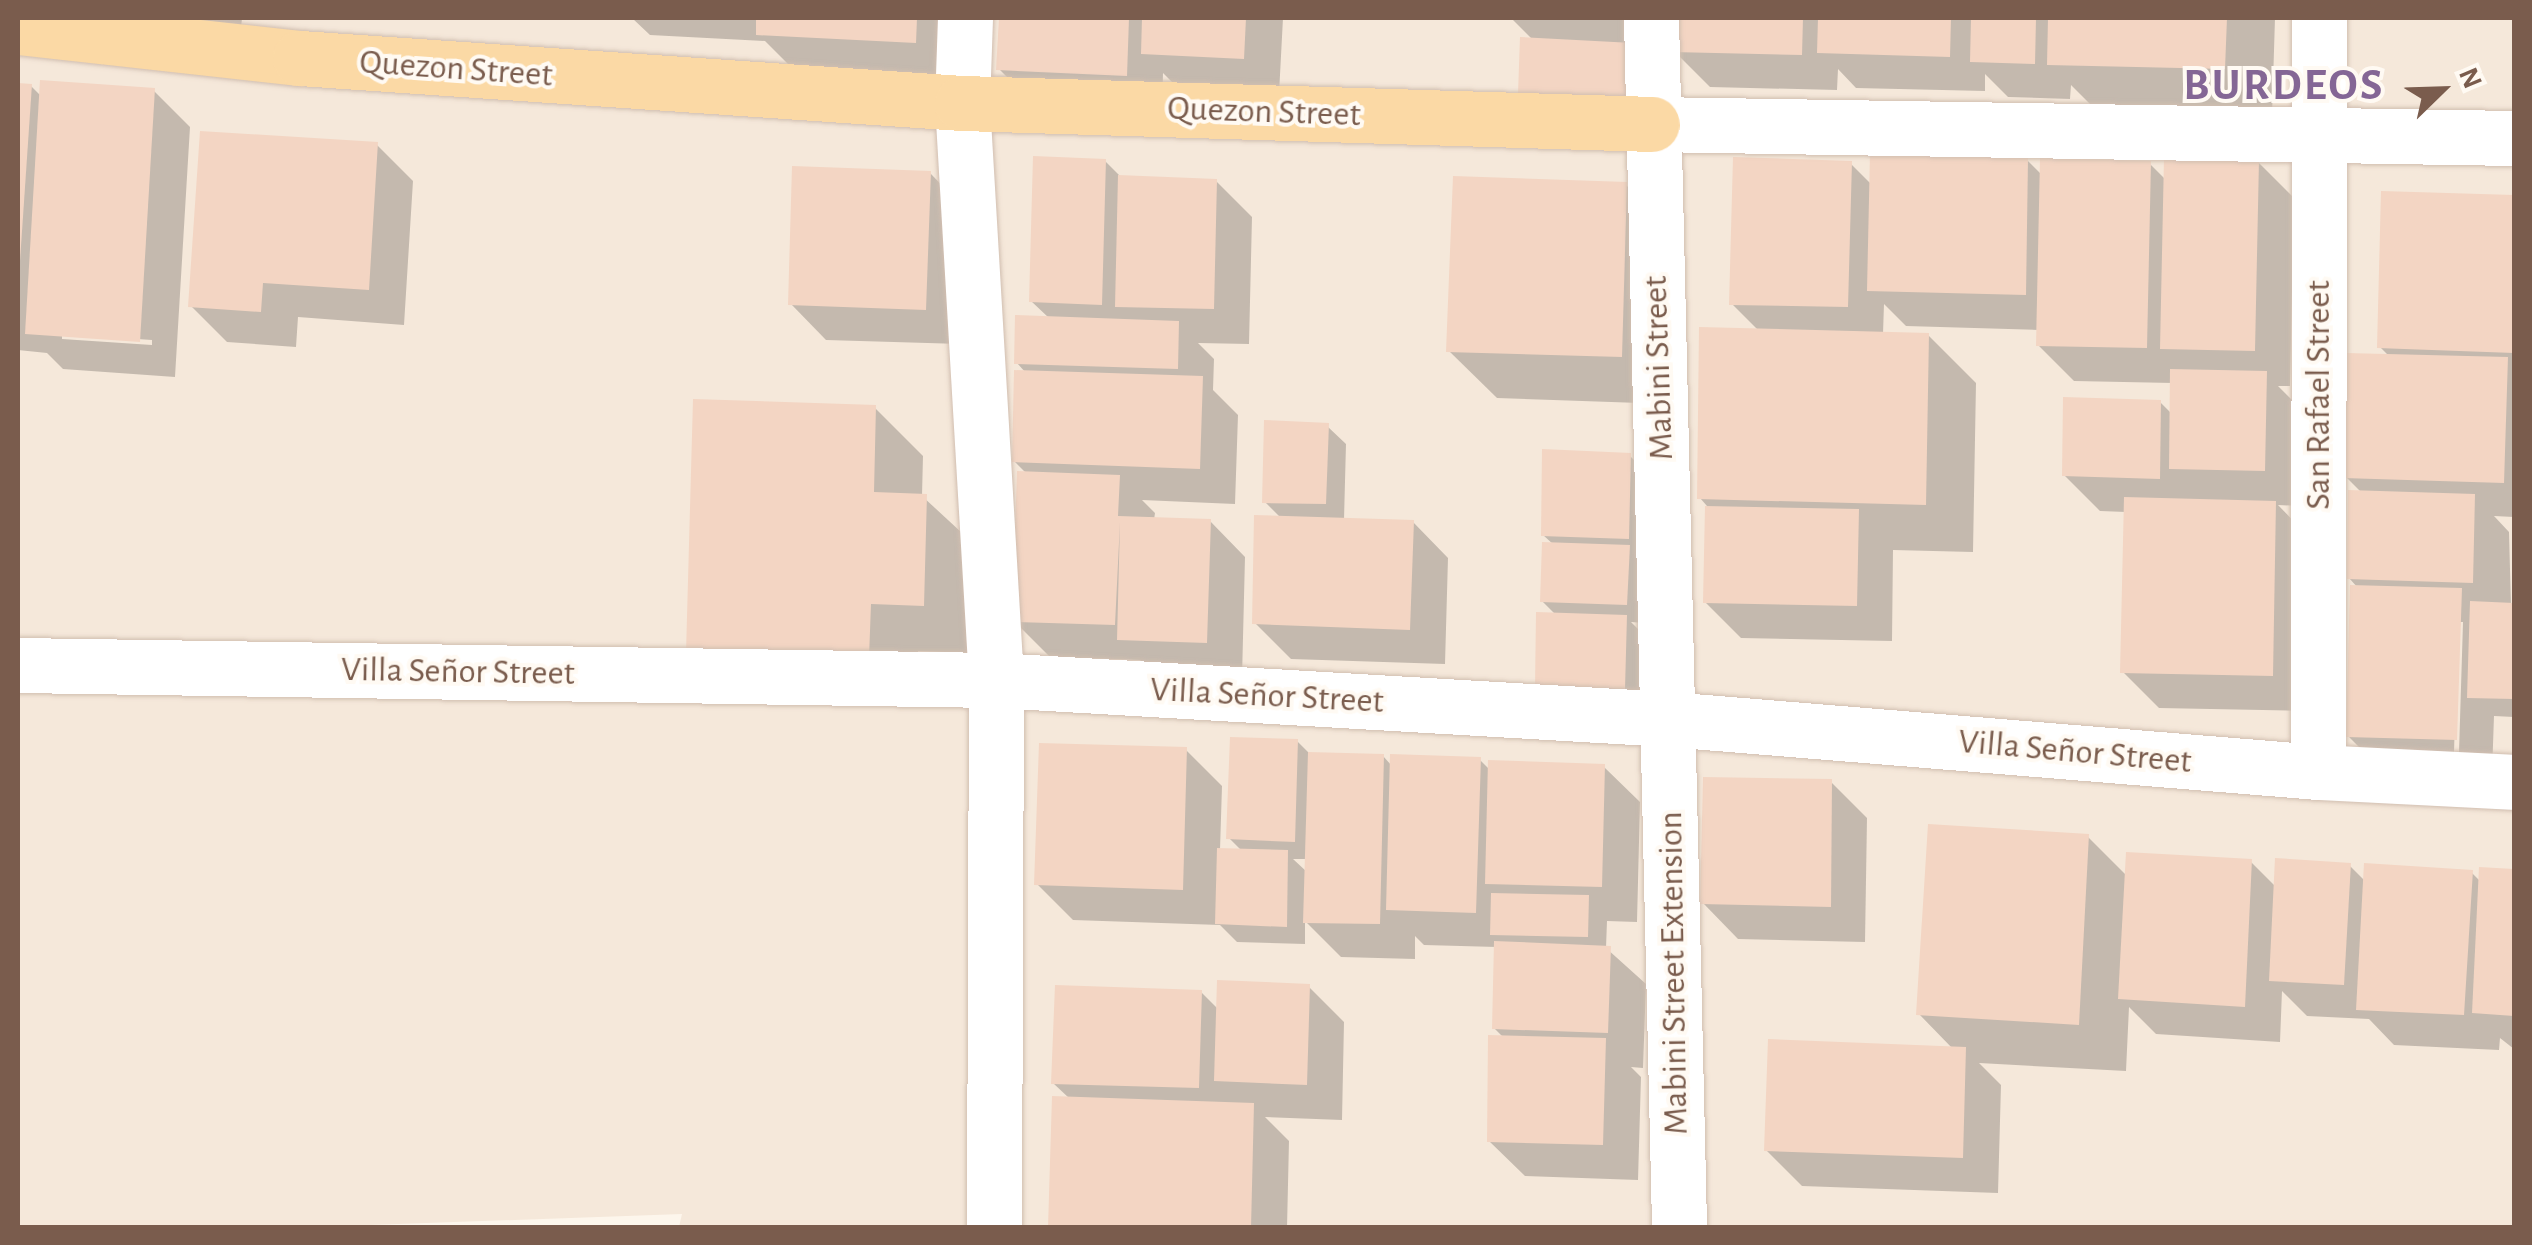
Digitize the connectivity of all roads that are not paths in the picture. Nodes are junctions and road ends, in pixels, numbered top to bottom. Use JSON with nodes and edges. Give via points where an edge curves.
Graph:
{"nodes":[{"id":1,"x":965,"y":18,"type":"edge"},
{"id":2,"x":1651,"y":18,"type":"edge"},
{"id":3,"x":2319,"y":18,"type":"edge"},
{"id":4,"x":18,"y":27,"type":"edge"},
{"id":5,"x":962,"y":103,"type":"junction"},
{"id":6,"x":1652,"y":124,"type":"junction"},
{"id":7,"x":2320,"y":135,"type":"junction"},
{"id":8,"x":2514,"y":138,"type":"edge"},
{"id":9,"x":18,"y":665,"type":"edge"},
{"id":10,"x":996,"y":680,"type":"junction"},
{"id":11,"x":1668,"y":719,"type":"junction"},
{"id":12,"x":2318,"y":772,"type":"junction"},
{"id":13,"x":2514,"y":782,"type":"edge"},
{"id":14,"x":994,"y":1228,"type":"edge"},
{"id":15,"x":1679,"y":1228,"type":"edge"}],
"edges":[{"from":1,"to":5,"type":"street"},
{"from":2,"to":6,"type":"street","name":"Mabini Street"},
{"from":3,"to":7,"type":"street","name":"San Rafael Street"},
{"from":4,"to":5,"type":"main road","name":"Quezon Street","via":[[300,58]]},
{"from":5,"to":6,"type":"main road","name":"Quezon Street"},
{"from":5,"to":10,"type":"street"},
{"from":6,"to":7,"type":"street","name":"Quezon Street"},
{"from":6,"to":11,"type":"street","name":"Mabini Street"},
{"from":7,"to":8,"type":"street","name":"Quezon Street"},
{"from":7,"to":12,"type":"street","name":"San Rafael Street"},
{"from":9,"to":10,"type":"street","name":"Villa Señor Street"},
{"from":10,"to":11,"type":"street","name":"Villa Señor Street"},
{"from":10,"to":14,"type":"street"},
{"from":11,"to":12,"type":"street","name":"Villa Señor Street"},
{"from":11,"to":15,"type":"street","name":"Mabini Street Extension"},
{"from":12,"to":13,"type":"street","name":"Villa Señor Street"}]}
